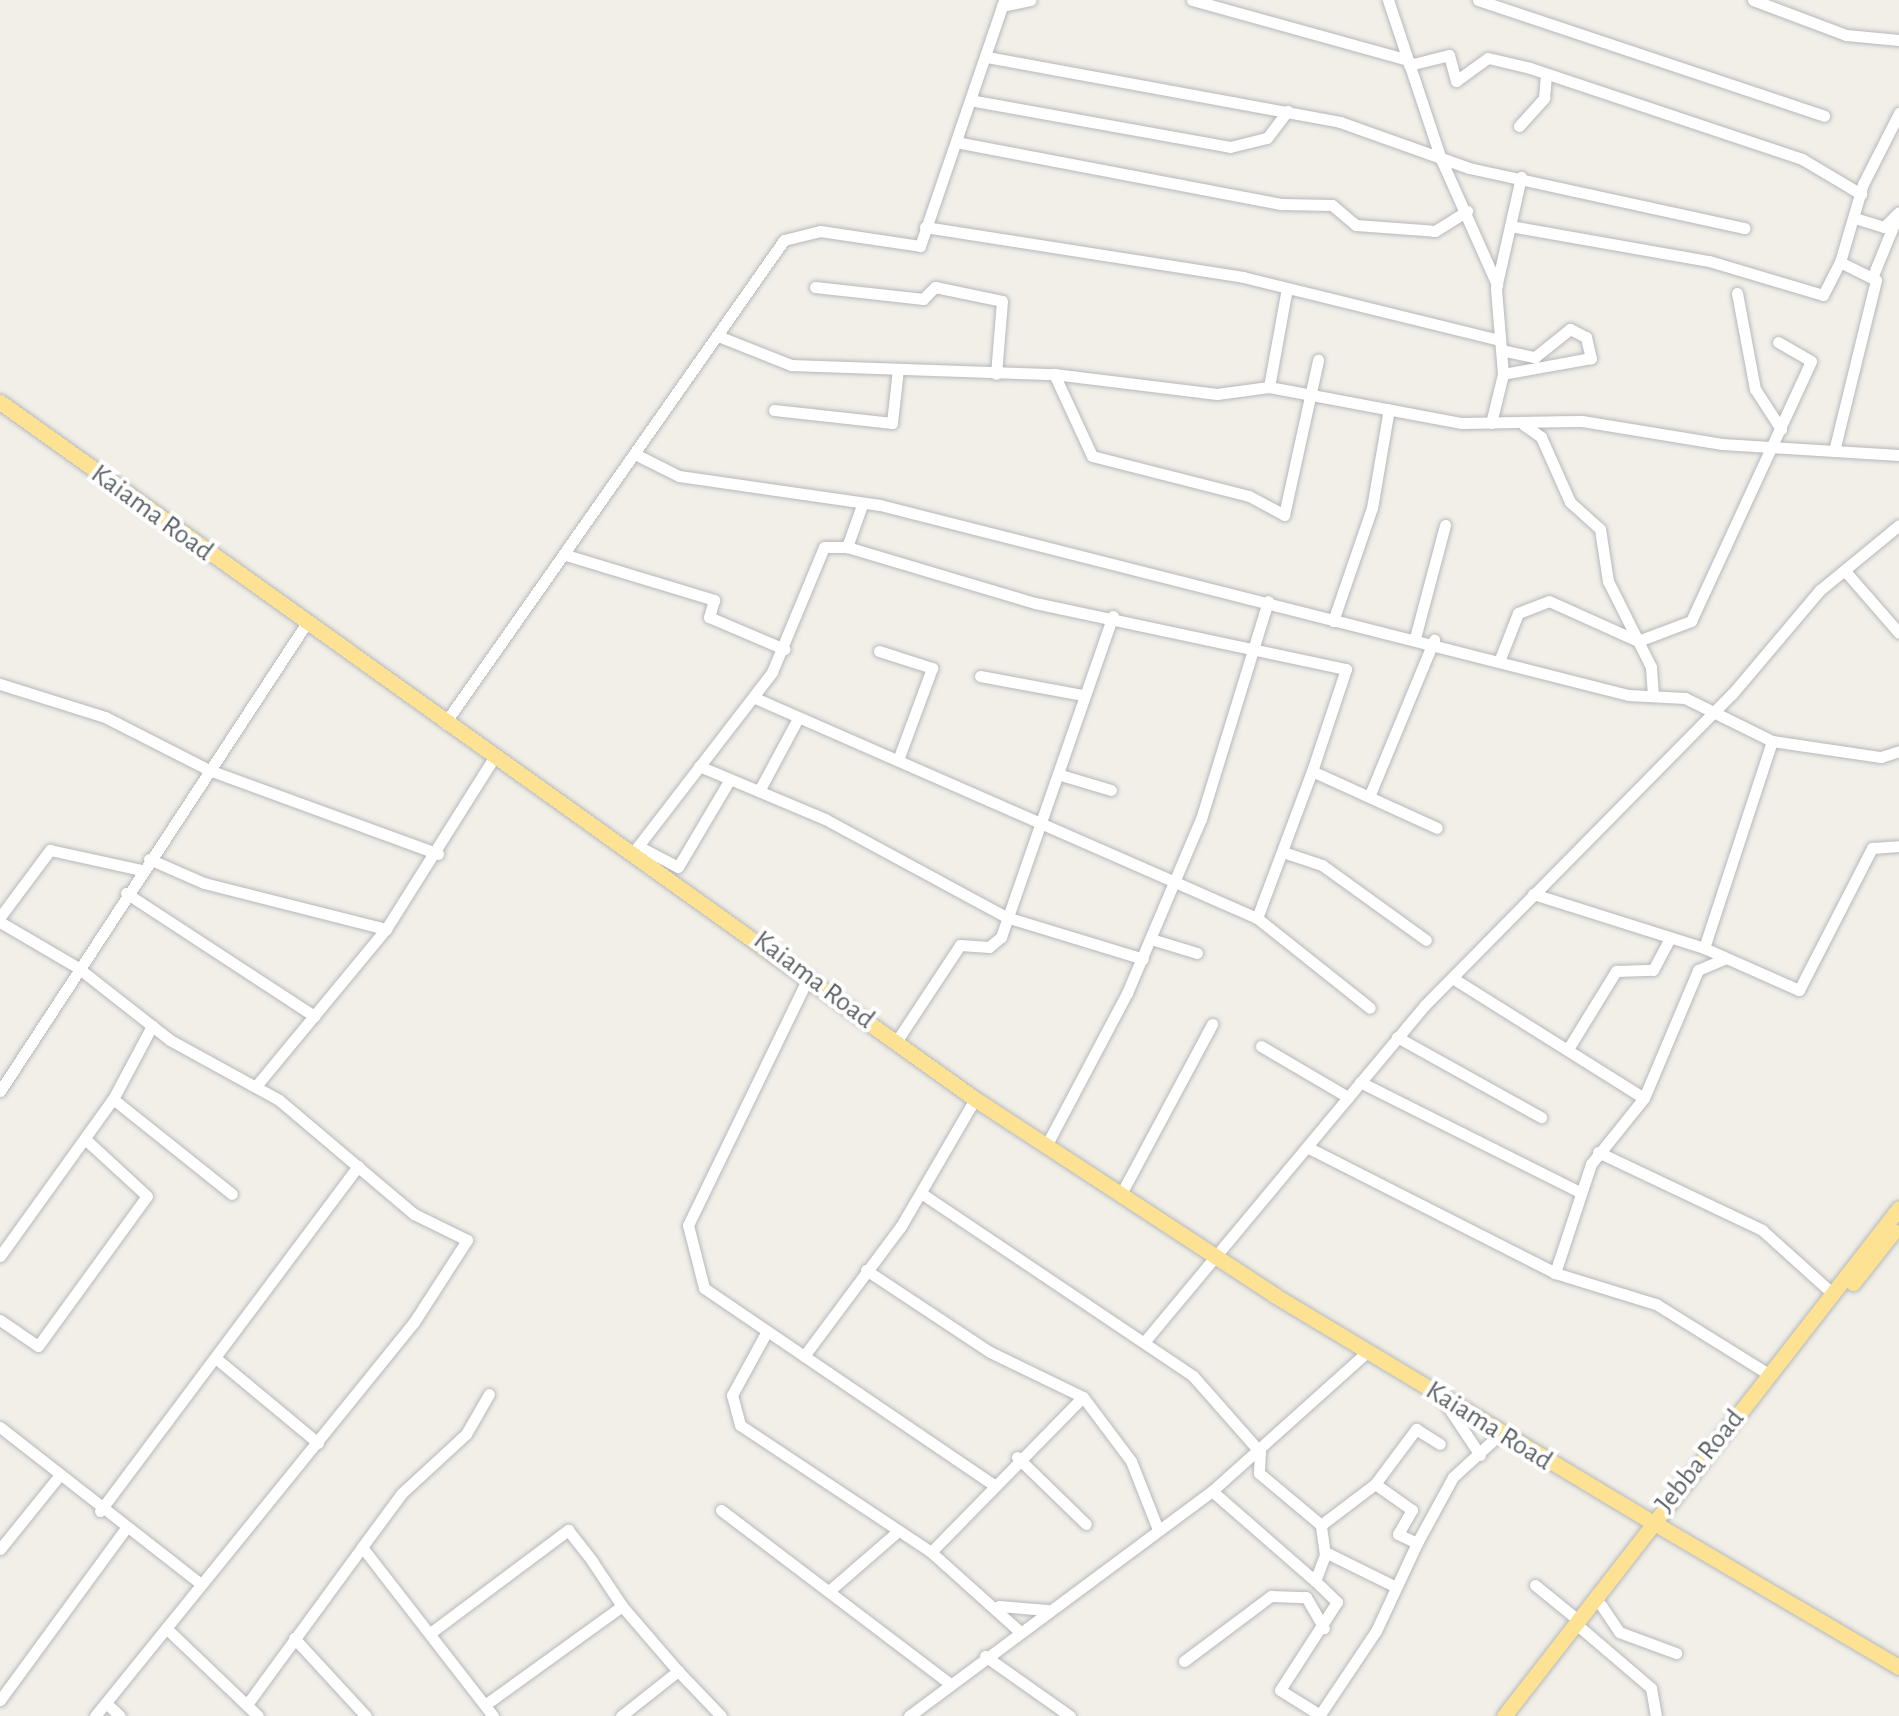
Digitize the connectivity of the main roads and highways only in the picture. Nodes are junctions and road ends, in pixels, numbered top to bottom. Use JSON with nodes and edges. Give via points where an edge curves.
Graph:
{"nodes":[{"id":1,"x":0,"y":402,"type":"edge"},
{"id":2,"x":1899,"y":1208,"type":"edge"},
{"id":3,"x":1899,"y":1224,"type":"edge"},
{"id":4,"x":1656,"y":1524,"type":"junction"},
{"id":5,"x":1580,"y":1625,"type":"junction"},
{"id":6,"x":1899,"y":1666,"type":"edge"},
{"id":7,"x":1504,"y":1716,"type":"edge"},
{"id":8,"x":1515,"y":1716,"type":"edge"}],
"edges":[{"from":1,"to":4,"type":"highway","name":"Kaiama Road","via":[[975,1099],[1368,1352]]},
{"from":2,"to":4,"type":"highway","name":"Jebba Road"},
{"from":3,"to":4,"type":"highway","name":"Jebba Road"},
{"from":4,"to":5,"type":"highway","name":"Jebba Road"},
{"from":4,"to":5,"type":"highway","name":"Jebba Road"},
{"from":4,"to":6,"type":"highway","name":"Kaiama Road"},
{"from":5,"to":7,"type":"highway","name":"Jebba Road"},
{"from":5,"to":8,"type":"highway","name":"Jebba Road"}]}
